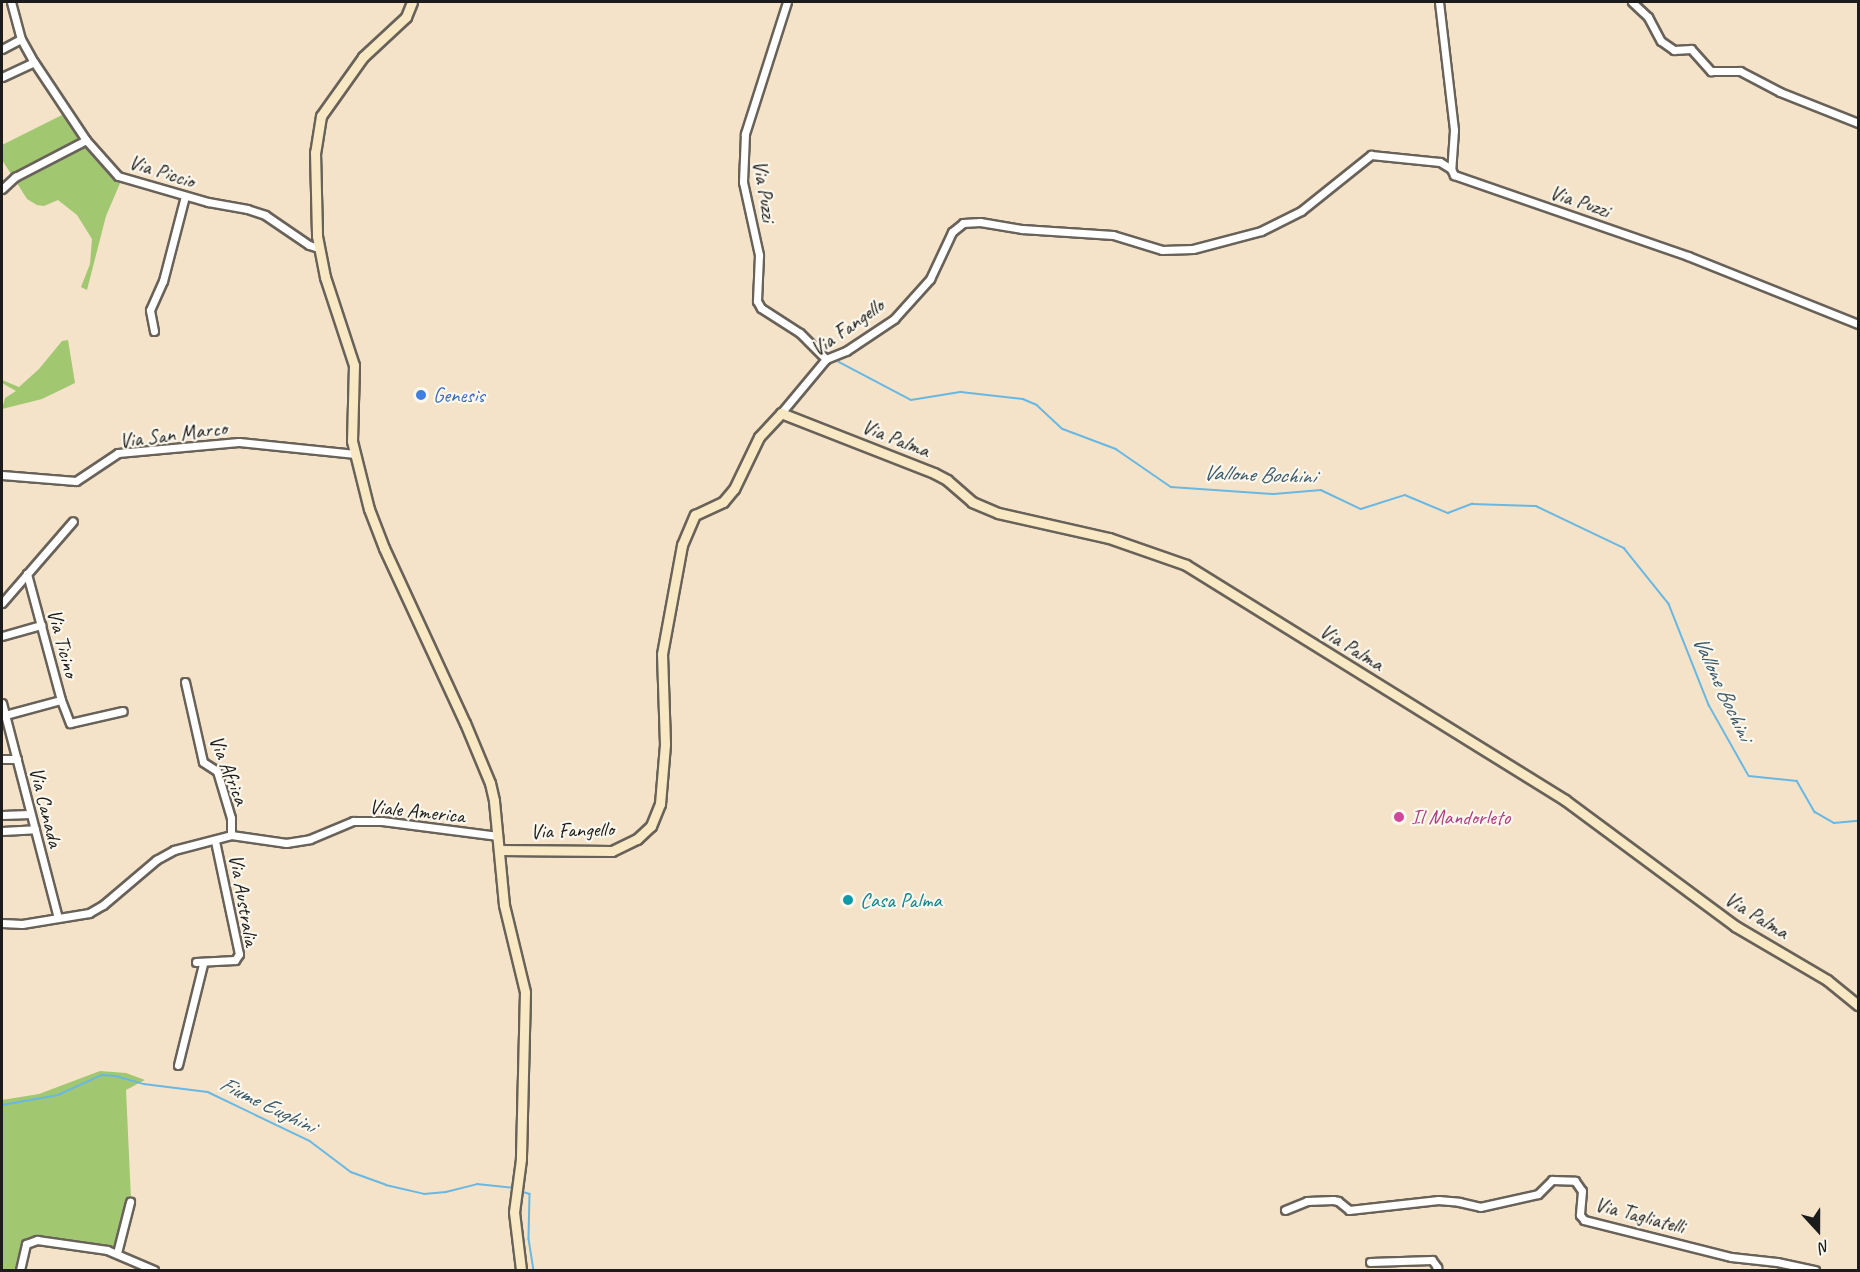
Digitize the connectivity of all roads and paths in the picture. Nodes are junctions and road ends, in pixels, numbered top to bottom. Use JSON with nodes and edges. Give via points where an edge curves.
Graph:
{"nodes":[{"id":1,"x":11,"y":2,"type":"edge"},
{"id":2,"x":412,"y":2,"type":"edge"},
{"id":3,"x":787,"y":2,"type":"edge"},
{"id":4,"x":1439,"y":2,"type":"edge"},
{"id":5,"x":1632,"y":2,"type":"edge"},
{"id":6,"x":21,"y":39,"type":"junction"},
{"id":7,"x":2,"y":49,"type":"edge"},
{"id":8,"x":34,"y":62,"type":"junction"},
{"id":9,"x":2,"y":77,"type":"edge"},
{"id":10,"x":1858,"y":123,"type":"edge"},
{"id":11,"x":86,"y":140,"type":"junction"},
{"id":12,"x":1451,"y":169,"type":"junction"},
{"id":13,"x":2,"y":189,"type":"edge"},
{"id":14,"x":185,"y":196,"type":"junction"},
{"id":15,"x":318,"y":248,"type":"junction"},
{"id":16,"x":1858,"y":324,"type":"edge"},
{"id":17,"x":154,"y":332,"type":"dead end"},
{"id":18,"x":826,"y":359,"type":"junction"},
{"id":19,"x":781,"y":413,"type":"junction"},
{"id":20,"x":355,"y":454,"type":"junction"},
{"id":21,"x":2,"y":476,"type":"edge"},
{"id":22,"x":73,"y":521,"type":"dead end"},
{"id":23,"x":27,"y":574,"type":"junction"},
{"id":24,"x":2,"y":603,"type":"edge"},
{"id":25,"x":41,"y":625,"type":"junction"},
{"id":26,"x":2,"y":636,"type":"edge"},
{"id":27,"x":185,"y":682,"type":"dead end"},
{"id":28,"x":61,"y":700,"type":"junction"},
{"id":29,"x":2,"y":703,"type":"edge"},
{"id":30,"x":123,"y":711,"type":"dead end"},
{"id":31,"x":5,"y":715,"type":"junction"},
{"id":32,"x":5,"y":731,"type":"edge"},
{"id":33,"x":2,"y":759,"type":"edge"},
{"id":34,"x":17,"y":759,"type":"junction"},
{"id":35,"x":30,"y":814,"type":"junction"},
{"id":36,"x":2,"y":815,"type":"edge"},
{"id":37,"x":34,"y":829,"type":"junction"},
{"id":38,"x":2,"y":831,"type":"edge"},
{"id":39,"x":231,"y":835,"type":"junction"},
{"id":40,"x":498,"y":836,"type":"junction"},
{"id":41,"x":215,"y":841,"type":"junction"},
{"id":42,"x":499,"y":850,"type":"junction"},
{"id":43,"x":58,"y":918,"type":"junction"},
{"id":44,"x":2,"y":923,"type":"edge"},
{"id":45,"x":1858,"y":1005,"type":"edge"},
{"id":46,"x":178,"y":1065,"type":"dead end"},
{"id":47,"x":130,"y":1202,"type":"dead end"},
{"id":48,"x":1285,"y":1210,"type":"dead end"},
{"id":49,"x":117,"y":1253,"type":"junction"},
{"id":50,"x":1370,"y":1263,"type":"dead end"},
{"id":51,"x":20,"y":1270,"type":"edge"},
{"id":52,"x":154,"y":1270,"type":"edge"},
{"id":53,"x":521,"y":1270,"type":"edge"},
{"id":54,"x":1436,"y":1270,"type":"edge"},
{"id":55,"x":1815,"y":1270,"type":"edge"}],
"edges":[{"from":1,"to":6,"type":"street","name":"Via Piccio"},
{"from":2,"to":15,"type":"street","via":[[406,17],[346,77],[318,123]]},
{"from":3,"to":18,"type":"street","name":"Via Puzzi","via":[[745,134],[743,182],[759,255],[756,300],[761,308],[801,333]]},
{"from":4,"to":12,"type":"street","via":[[1454,130]]},
{"from":5,"to":10,"type":"street","via":[[1648,17],[1661,41],[1674,50],[1690,49],[1711,71],[1740,71],[1780,92]]},
{"from":6,"to":7,"type":"street"},
{"from":6,"to":8,"type":"street","name":"Via Piccio"},
{"from":8,"to":9,"type":"street"},
{"from":8,"to":11,"type":"street","name":"Via Piccio"},
{"from":11,"to":13,"type":"street","via":[[15,177]]},
{"from":11,"to":14,"type":"street","name":"Via Piccio","via":[[118,176]]},
{"from":12,"to":16,"type":"street","name":"Via Puzzi","via":[[1462,178],[1688,256]]},
{"from":12,"to":18,"type":"street","name":"Via Fangello","via":[[1440,162],[1371,155],[1301,211],[1261,231],[1193,249],[1162,250],[1113,235],[963,223],[952,232],[930,279],[894,318],[846,351]]},
{"from":14,"to":15,"type":"street","name":"Via Piccio","via":[[265,215]]},
{"from":14,"to":17,"type":"street","via":[[163,281],[150,310]]},
{"from":15,"to":20,"type":"street","via":[[354,366]]},
{"from":18,"to":19,"type":"street","name":"Via Fangello"},
{"from":19,"to":42,"type":"street","name":"Via Fangello","via":[[759,437],[734,489],[723,502],[695,515],[682,544],[662,654],[664,754],[660,804],[651,826],[637,839],[612,850]]},
{"from":19,"to":45,"type":"street","name":"Via Palma","via":[[934,473],[972,502],[998,513],[1109,538],[1186,565],[1565,800],[1735,926],[1827,980]]},
{"from":20,"to":21,"type":"street","name":"Via San Marco","via":[[239,442],[118,453],[76,481]]},
{"from":20,"to":40,"type":"street","via":[[384,548],[490,783]]},
{"from":22,"to":23,"type":"street"},
{"from":23,"to":24,"type":"street"},
{"from":23,"to":25,"type":"street","name":"Via Ticino"},
{"from":25,"to":26,"type":"street"},
{"from":25,"to":28,"type":"street","name":"Via Ticino"},
{"from":27,"to":39,"type":"street","name":"Via Africa","via":[[203,762],[217,771],[231,818]]},
{"from":28,"to":30,"type":"street","via":[[70,723]]},
{"from":28,"to":31,"type":"street","name":"Via Ticino"},
{"from":29,"to":31,"type":"street","name":"Via Canada"},
{"from":31,"to":32,"type":"street","name":"Via Canada"},
{"from":32,"to":34,"type":"street","name":"Via Canada"},
{"from":33,"to":34,"type":"street"},
{"from":34,"to":35,"type":"street","name":"Via Canada"},
{"from":35,"to":36,"type":"street"},
{"from":35,"to":37,"type":"street","name":"Via Canada"},
{"from":37,"to":38,"type":"street"},
{"from":37,"to":43,"type":"street","name":"Via Canada"},
{"from":39,"to":40,"type":"street","name":"Viale America","via":[[286,843],[310,839],[353,821],[382,821]]},
{"from":39,"to":41,"type":"street","name":"Viale America"},
{"from":40,"to":42,"type":"street"},
{"from":41,"to":43,"type":"street","name":"Viale America","via":[[174,850],[97,910]]},
{"from":41,"to":46,"type":"street","name":"Via Australia","via":[[239,954],[235,960],[200,963]]},
{"from":42,"to":53,"type":"street","via":[[504,905],[525,992],[525,1072],[515,1234]]},
{"from":43,"to":44,"type":"street","name":"Viale America"},
{"from":47,"to":49,"type":"street"},
{"from":48,"to":55,"type":"street","name":"Via Tagliatelli","via":[[1307,1201],[1333,1200],[1349,1210],[1438,1200],[1480,1207],[1538,1194],[1552,1180],[1575,1181],[1582,1191],[1580,1215],[1584,1220],[1731,1257]]},
{"from":49,"to":51,"type":"street","via":[[32,1240],[23,1250]]},
{"from":49,"to":52,"type":"street"},
{"from":50,"to":54,"type":"street","via":[[1432,1260]]}]}
